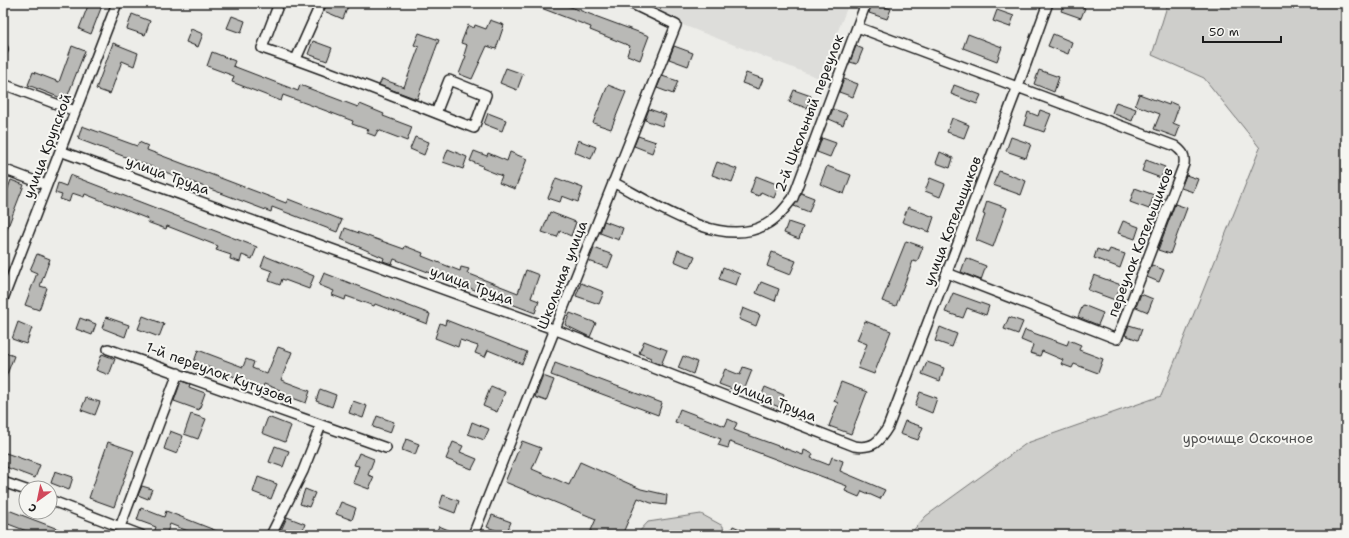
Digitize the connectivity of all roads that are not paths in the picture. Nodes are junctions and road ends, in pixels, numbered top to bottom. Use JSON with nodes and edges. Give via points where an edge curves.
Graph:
{"nodes":[{"id":1,"x":117,"y":3,"type":"edge"},
{"id":2,"x":279,"y":3,"type":"edge"},
{"id":3,"x":321,"y":3,"type":"edge"},
{"id":4,"x":630,"y":3,"type":"edge"},
{"id":5,"x":866,"y":3,"type":"edge"},
{"id":6,"x":1048,"y":3,"type":"edge"},
{"id":7,"x":857,"y":27,"type":"junction"},
{"id":8,"x":296,"y":59,"type":"junction"},
{"id":9,"x":3,"y":84,"type":"edge"},
{"id":10,"x":1018,"y":86,"type":"junction"},
{"id":11,"x":75,"y":111,"type":"junction"},
{"id":12,"x":436,"y":113,"type":"junction"},
{"id":13,"x":60,"y":151,"type":"junction"},
{"id":14,"x":3,"y":169,"type":"edge"},
{"id":15,"x":613,"y":182,"type":"junction"},
{"id":16,"x":46,"y":185,"type":"junction"},
{"id":17,"x":947,"y":273,"type":"junction"},
{"id":18,"x":3,"y":299,"type":"edge"},
{"id":19,"x":556,"y":330,"type":"junction"},
{"id":20,"x":108,"y":349,"type":"dead end"},
{"id":21,"x":178,"y":374,"type":"junction"},
{"id":22,"x":321,"y":424,"type":"junction"},
{"id":23,"x":873,"y":445,"type":"joint"},
{"id":24,"x":386,"y":448,"type":"dead end"},
{"id":25,"x":3,"y":482,"type":"edge"},
{"id":26,"x":18,"y":487,"type":"edge"},
{"id":27,"x":58,"y":503,"type":"edge"},
{"id":28,"x":120,"y":527,"type":"junction"},
{"id":29,"x":141,"y":535,"type":"edge"},
{"id":30,"x":271,"y":535,"type":"edge"},
{"id":31,"x":473,"y":535,"type":"edge"}],
"edges":[{"from":1,"to":11,"type":"street","name":"улица Крупской"},
{"from":2,"to":8,"type":"street","via":[[262,48]]},
{"from":3,"to":8,"type":"street"},
{"from":4,"to":15,"type":"street","name":"Школьная улица","via":[[676,25]]},
{"from":5,"to":7,"type":"street","name":"2-й Школьный переулок"},
{"from":6,"to":10,"type":"street","name":"улица Котельщиков"},
{"from":7,"to":10,"type":"street","name":"переулок Котельщиков"},
{"from":7,"to":15,"type":"street","name":"2-й Школьный переулок","via":[[793,198],[781,214],[765,226],[746,232],[712,230],[669,212]]},
{"from":8,"to":12,"type":"street"},
{"from":9,"to":11,"type":"street"},
{"from":10,"to":17,"type":"street","name":"улица Котельщиков"},
{"from":10,"to":17,"type":"street","name":"переулок Котельщиков","via":[[1175,146],[1185,158],[1126,318],[1117,339]]},
{"from":11,"to":13,"type":"street","name":"улица Крупской"},
{"from":12,"to":12,"type":"street","via":[[474,128],[486,95],[449,80]]},
{"from":13,"to":16,"type":"street","name":"улица Крупской"},
{"from":13,"to":19,"type":"street","name":"улица Труда"},
{"from":14,"to":16,"type":"street"},
{"from":15,"to":19,"type":"street","name":"Школьная улица"},
{"from":16,"to":18,"type":"street","name":"улица Крупской"},
{"from":17,"to":23,"type":"street","name":"улица Котельщиков","via":[[888,427]]},
{"from":19,"to":23,"type":"street","name":"улица Труда","via":[[854,446],[864,448]]},
{"from":19,"to":31,"type":"street","name":"Школьная улица"},
{"from":20,"to":21,"type":"street","name":"1-й переулок Кутузова"},
{"from":21,"to":22,"type":"street","name":"1-й переулок Кутузова"},
{"from":21,"to":28,"type":"street"},
{"from":22,"to":24,"type":"street","name":"1-й переулок Кутузова"},
{"from":22,"to":30,"type":"street","via":[[303,472]]},
{"from":25,"to":26,"type":"street"},
{"from":27,"to":28,"type":"street"},
{"from":28,"to":29,"type":"street"}]}
